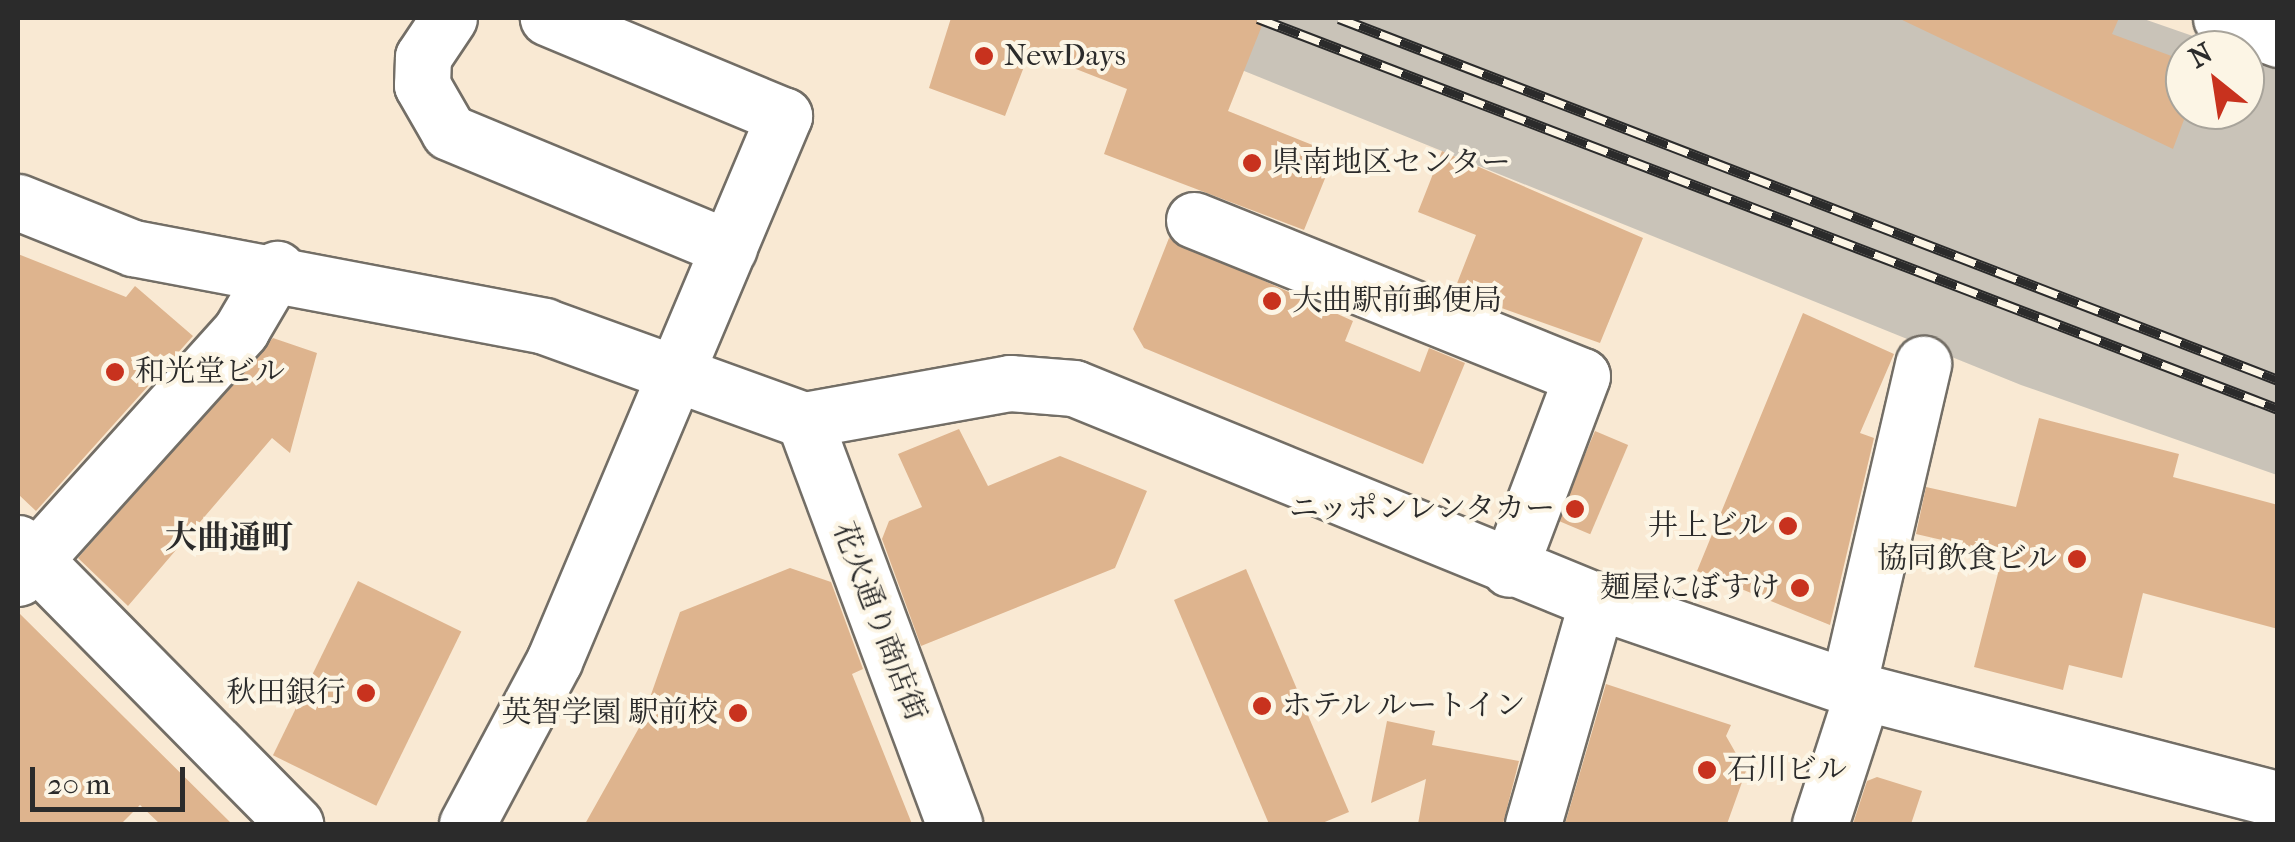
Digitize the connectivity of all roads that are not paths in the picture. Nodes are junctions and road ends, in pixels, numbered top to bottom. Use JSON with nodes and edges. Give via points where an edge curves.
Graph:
{"nodes":[{"id":1,"x":448,"y":18,"type":"edge"},
{"id":2,"x":548,"y":18,"type":"edge"},
{"id":3,"x":2221,"y":18,"type":"edge"},
{"id":4,"x":2278,"y":39,"type":"edge"},
{"id":5,"x":18,"y":202,"type":"edge"},
{"id":6,"x":1194,"y":220,"type":"dead end"},
{"id":7,"x":728,"y":248,"type":"junction"},
{"id":8,"x":277,"y":270,"type":"junction"},
{"id":9,"x":1923,"y":364,"type":"dead end"},
{"id":10,"x":674,"y":368,"type":"junction"},
{"id":11,"x":804,"y":420,"type":"junction"},
{"id":12,"x":23,"y":560,"type":"edge"},
{"id":13,"x":1509,"y":569,"type":"junction"},
{"id":14,"x":1597,"y":602,"type":"junction"},
{"id":15,"x":1855,"y":689,"type":"junction"},
{"id":16,"x":2278,"y":798,"type":"edge"},
{"id":17,"x":295,"y":824,"type":"edge"},
{"id":18,"x":466,"y":824,"type":"edge"},
{"id":19,"x":954,"y":824,"type":"edge"},
{"id":20,"x":1533,"y":824,"type":"edge"},
{"id":21,"x":1820,"y":824,"type":"edge"}],
"edges":[{"from":1,"to":7,"type":"street","via":[[424,57],[422,85],[449,132]]},
{"from":2,"to":7,"type":"street","via":[[784,116]]},
{"from":3,"to":4,"type":"street"},
{"from":5,"to":8,"type":"street","via":[[133,248]]},
{"from":6,"to":13,"type":"street","via":[[1582,376]]},
{"from":7,"to":10,"type":"street"},
{"from":8,"to":10,"type":"street","via":[[544,326]]},
{"from":8,"to":12,"type":"street","via":[[241,330]]},
{"from":9,"to":15,"type":"street"},
{"from":10,"to":11,"type":"street"},
{"from":10,"to":18,"type":"street","via":[[554,662]]},
{"from":11,"to":13,"type":"street","via":[[1010,382],[1074,388]]},
{"from":11,"to":19,"type":"street","name":"花火通り商店街"},
{"from":12,"to":17,"type":"street"},
{"from":13,"to":14,"type":"street"},
{"from":14,"to":15,"type":"street"},
{"from":14,"to":20,"type":"street"},
{"from":15,"to":16,"type":"street"},
{"from":15,"to":21,"type":"street"}]}
